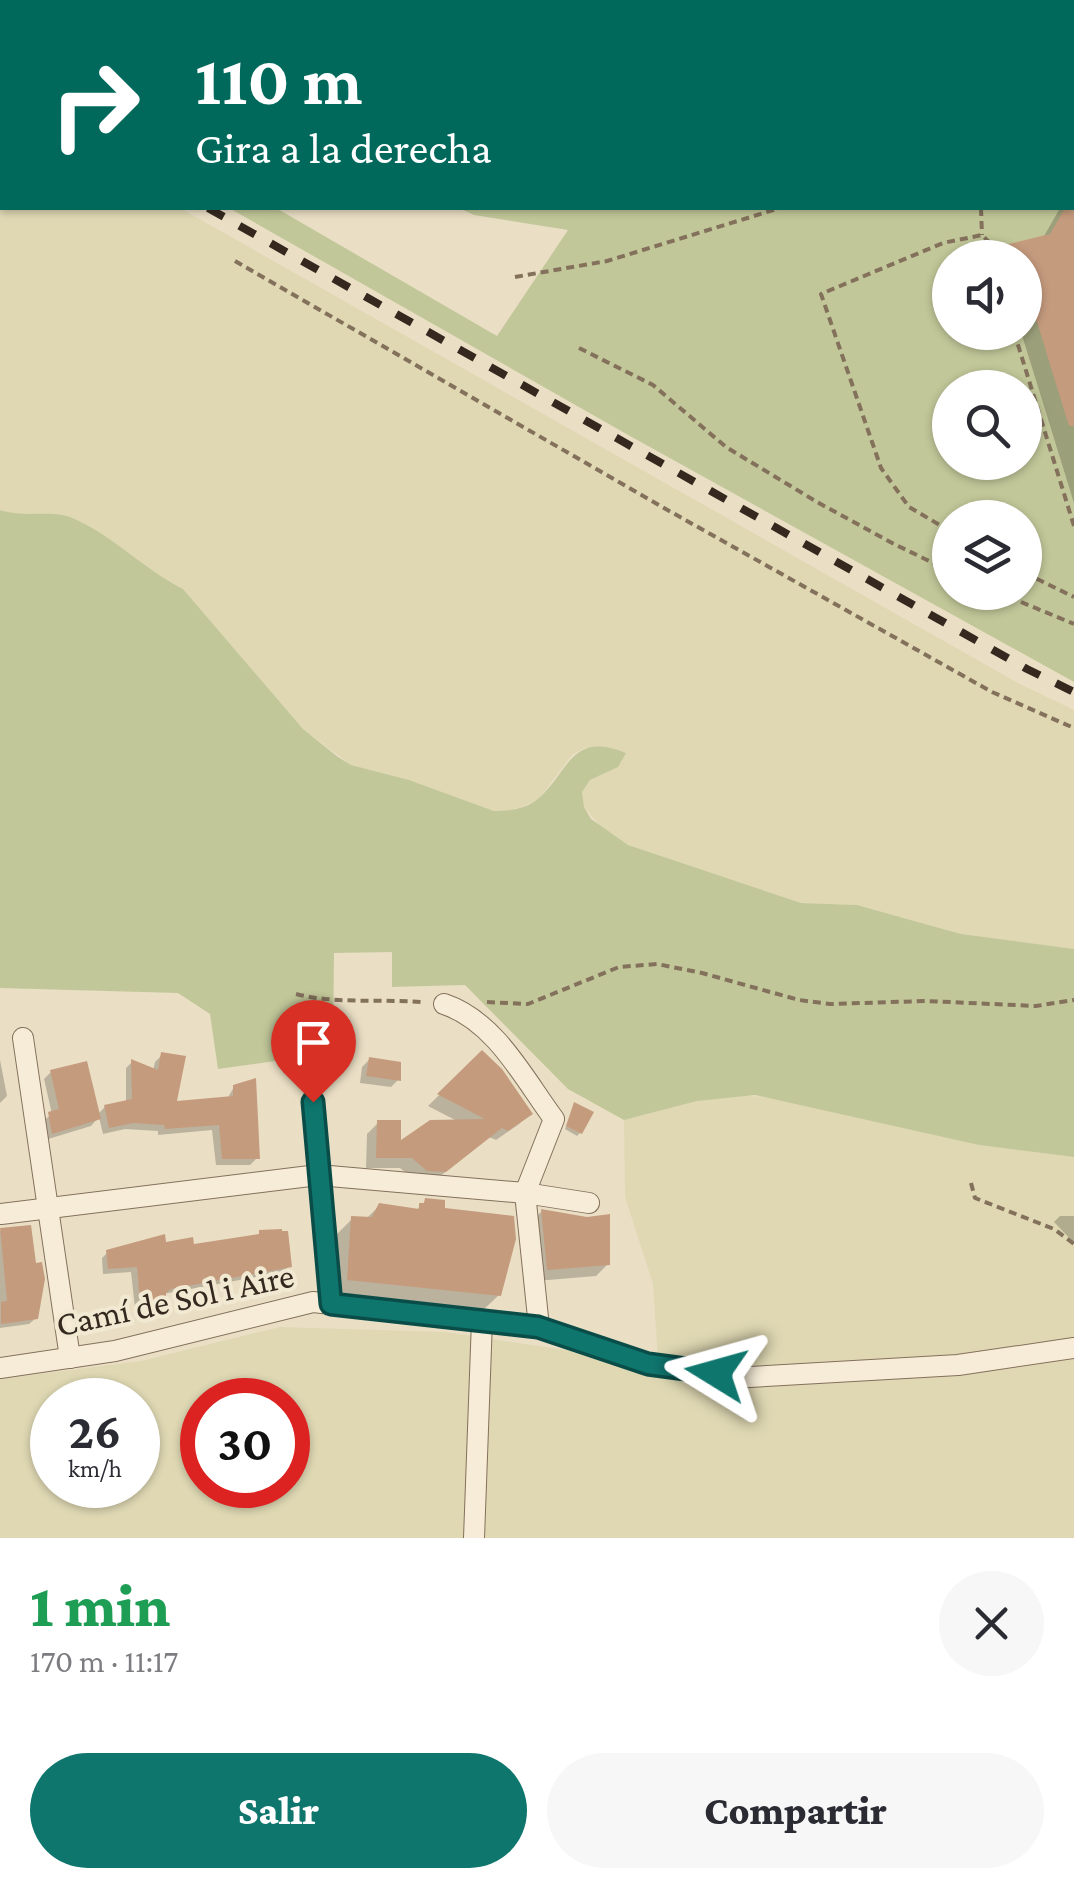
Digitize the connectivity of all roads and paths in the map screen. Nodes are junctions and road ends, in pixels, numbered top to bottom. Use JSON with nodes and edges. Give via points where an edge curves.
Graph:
{"nodes":[{"id":1,"x":773,"y":210,"type":"edge"},
{"id":2,"x":980,"y":210,"type":"edge"},
{"id":3,"x":982,"y":235,"type":"junction"},
{"id":4,"x":987,"y":240,"type":"edge"},
{"id":5,"x":235,"y":262,"type":"dead end"},
{"id":6,"x":515,"y":277,"type":"dead end"},
{"id":7,"x":579,"y":348,"type":"dead end"},
{"id":8,"x":1020,"y":350,"type":"edge"},
{"id":9,"x":932,"y":521,"type":"edge"},
{"id":10,"x":1074,"y":526,"type":"edge"},
{"id":11,"x":932,"y":562,"type":"edge"},
{"id":12,"x":1042,"y":581,"type":"edge"},
{"id":13,"x":1074,"y":597,"type":"edge"},
{"id":14,"x":1040,"y":610,"type":"edge"},
{"id":15,"x":1074,"y":624,"type":"edge"},
{"id":16,"x":1074,"y":728,"type":"edge"},
{"id":17,"x":296,"y":994,"type":"dead end"},
{"id":18,"x":1074,"y":1000,"type":"edge"},
{"id":19,"x":444,"y":1004,"type":"joint"},
{"id":20,"x":465,"y":1011,"type":"junction"},
{"id":21,"x":23,"y":1038,"type":"dead end"},
{"id":22,"x":313,"y":1102,"type":"dead end"},
{"id":23,"x":318,"y":1175,"type":"junction"},
{"id":24,"x":972,"y":1183,"type":"dead end"},
{"id":25,"x":525,"y":1193,"type":"junction"},
{"id":26,"x":590,"y":1202,"type":"dead end"},
{"id":27,"x":49,"y":1208,"type":"junction"},
{"id":28,"x":0,"y":1214,"type":"edge"},
{"id":29,"x":1074,"y":1244,"type":"edge"},
{"id":30,"x":331,"y":1304,"type":"junction"},
{"id":31,"x":482,"y":1320,"type":"junction"},
{"id":32,"x":538,"y":1327,"type":"junction"},
{"id":33,"x":1074,"y":1348,"type":"edge"},
{"id":34,"x":70,"y":1358,"type":"junction"},
{"id":35,"x":0,"y":1368,"type":"edge"},
{"id":36,"x":474,"y":1538,"type":"edge"}],
"edges":[{"from":1,"to":6,"type":"path","via":[[606,260]]},
{"from":2,"to":3,"type":"path"},
{"from":3,"to":4,"type":"path"},
{"from":3,"to":9,"type":"path","via":[[943,243],[821,294],[881,468],[909,508]]},
{"from":5,"to":16,"type":"path","via":[[992,692]]},
{"from":7,"to":11,"type":"path","via":[[653,385],[726,447],[802,493]]},
{"from":8,"to":10,"type":"path"},
{"from":12,"to":13,"type":"path"},
{"from":14,"to":15,"type":"path"},
{"from":17,"to":19,"type":"path"},
{"from":18,"to":20,"type":"path","via":[[1036,1006],[830,1004],[657,964],[619,968],[528,1004],[473,1004]]},
{"from":19,"to":20,"type":"street"},
{"from":20,"to":25,"type":"street","via":[[487,1029],[554,1119]]},
{"from":21,"to":27,"type":"street"},
{"from":22,"to":23,"type":"street"},
{"from":23,"to":25,"type":"street"},
{"from":23,"to":27,"type":"street"},
{"from":23,"to":30,"type":"street"},
{"from":24,"to":29,"type":"path","via":[[976,1198],[1054,1229]]},
{"from":25,"to":26,"type":"street"},
{"from":25,"to":32,"type":"street"},
{"from":27,"to":28,"type":"street"},
{"from":27,"to":34,"type":"street"},
{"from":30,"to":31,"type":"street","name":"Camí de Sol i Aire"},
{"from":30,"to":34,"type":"street","name":"Camí de Sol i Aire","via":[[314,1302]]},
{"from":31,"to":32,"type":"street","name":"Camí de Sol i Aire"},
{"from":31,"to":36,"type":"street"},
{"from":32,"to":33,"type":"street","name":"Camí de Sol i Aire","via":[[648,1364],[750,1378],[958,1365]]},
{"from":34,"to":35,"type":"street","name":"Camí de Sol i Aire"}]}
